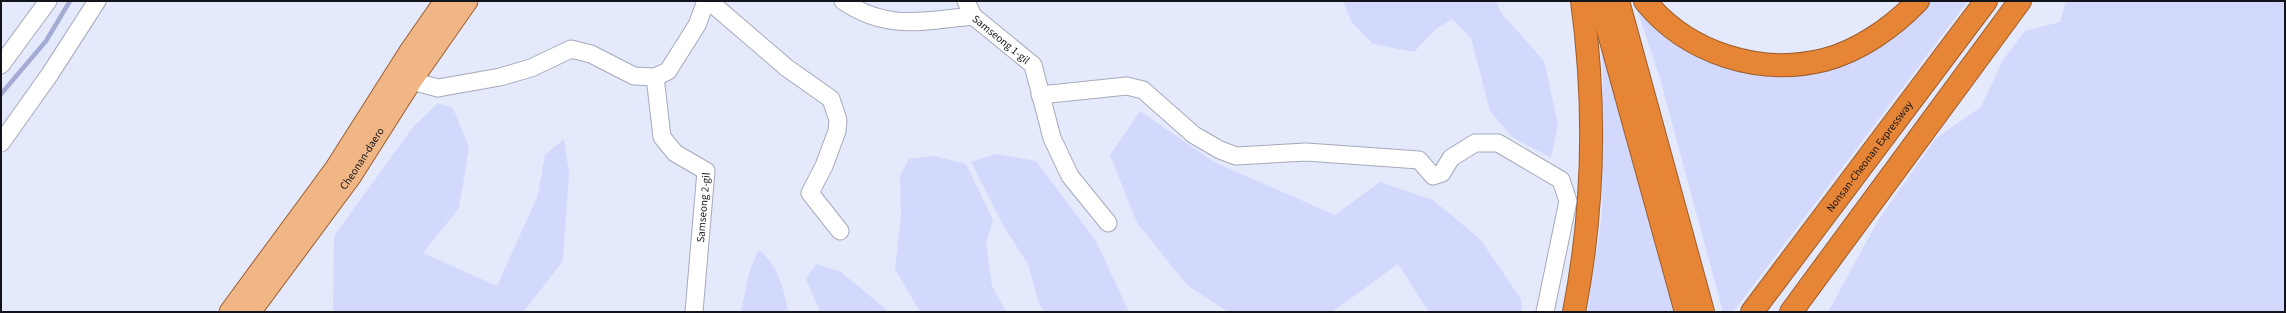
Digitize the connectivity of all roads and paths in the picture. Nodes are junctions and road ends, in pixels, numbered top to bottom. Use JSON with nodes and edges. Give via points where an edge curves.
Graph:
{"nodes":[{"id":1,"x":48,"y":1,"type":"edge"},
{"id":2,"x":97,"y":1,"type":"edge"},
{"id":3,"x":445,"y":1,"type":"edge"},
{"id":4,"x":467,"y":1,"type":"edge"},
{"id":5,"x":708,"y":1,"type":"edge"},
{"id":6,"x":966,"y":1,"type":"edge"},
{"id":7,"x":1582,"y":1,"type":"edge"},
{"id":8,"x":1600,"y":1,"type":"edge"},
{"id":9,"x":1618,"y":1,"type":"edge"},
{"id":10,"x":1645,"y":1,"type":"edge"},
{"id":11,"x":1918,"y":1,"type":"edge"},
{"id":12,"x":1986,"y":1,"type":"edge"},
{"id":13,"x":2020,"y":1,"type":"edge"},
{"id":14,"x":845,"y":2,"type":"edge"},
{"id":15,"x":973,"y":16,"type":"junction"},
{"id":16,"x":1,"y":65,"type":"edge"},
{"id":17,"x":655,"y":76,"type":"junction"},
{"id":18,"x":411,"y":81,"type":"junction"},
{"id":19,"x":1040,"y":95,"type":"junction"},
{"id":20,"x":1,"y":143,"type":"edge"},
{"id":21,"x":1108,"y":223,"type":"dead end"},
{"id":22,"x":840,"y":230,"type":"dead end"},
{"id":23,"x":230,"y":312,"type":"edge"},
{"id":24,"x":250,"y":312,"type":"edge"},
{"id":25,"x":694,"y":312,"type":"edge"},
{"id":26,"x":1545,"y":312,"type":"edge"},
{"id":27,"x":1574,"y":312,"type":"edge"},
{"id":28,"x":1686,"y":312,"type":"edge"},
{"id":29,"x":1704,"y":312,"type":"edge"},
{"id":30,"x":1752,"y":312,"type":"edge"},
{"id":31,"x":1791,"y":312,"type":"edge"}],
"edges":[{"from":1,"to":16,"type":"lane"},
{"from":2,"to":20,"type":"lane"},
{"from":3,"to":23,"type":"main road","name":"Cheonan-daero","via":[[336,168]]},
{"from":4,"to":18,"type":"main road","name":"Cheonan-daero"},
{"from":5,"to":17,"type":"lane","via":[[697,25],[668,71]]},
{"from":5,"to":22,"type":"lane","via":[[787,68],[831,99],[838,120],[837,131],[824,166],[810,193]]},
{"from":6,"to":15,"type":"lane"},
{"from":7,"to":27,"type":"highway","via":[[1589,75],[1590,182],[1588,232]]},
{"from":8,"to":28,"type":"highway"},
{"from":9,"to":29,"type":"highway"},
{"from":10,"to":11,"type":"highway","via":[[1666,22],[1711,51],[1743,62],[1785,65],[1824,60],[1858,47],[1887,28]]},
{"from":12,"to":30,"type":"highway","name":"Nonsan-Cheonan Expressway"},
{"from":13,"to":31,"type":"highway"},
{"from":14,"to":15,"type":"lane","name":"Samseong 1-gil","via":[[861,13],[879,19],[905,22]]},
{"from":15,"to":19,"type":"lane","name":"Samseong 1-gil","via":[[1032,66]]},
{"from":17,"to":18,"type":"lane","via":[[634,76],[591,54],[571,49],[531,68],[500,77],[438,88]]},
{"from":17,"to":25,"type":"lane","name":"Samseong 2-gil","via":[[662,137],[675,153],[706,171]]},
{"from":18,"to":24,"type":"main road","name":"Cheonan-daero","via":[[350,177]]},
{"from":19,"to":21,"type":"lane","name":"Samseong 1-gil","via":[[1052,138],[1070,176]]},
{"from":19,"to":26,"type":"lane","via":[[1127,86],[1143,90],[1194,135],[1236,156],[1306,152],[1419,160],[1433,176],[1442,173],[1451,158],[1475,143],[1498,143],[1561,180],[1568,201]]}]}
